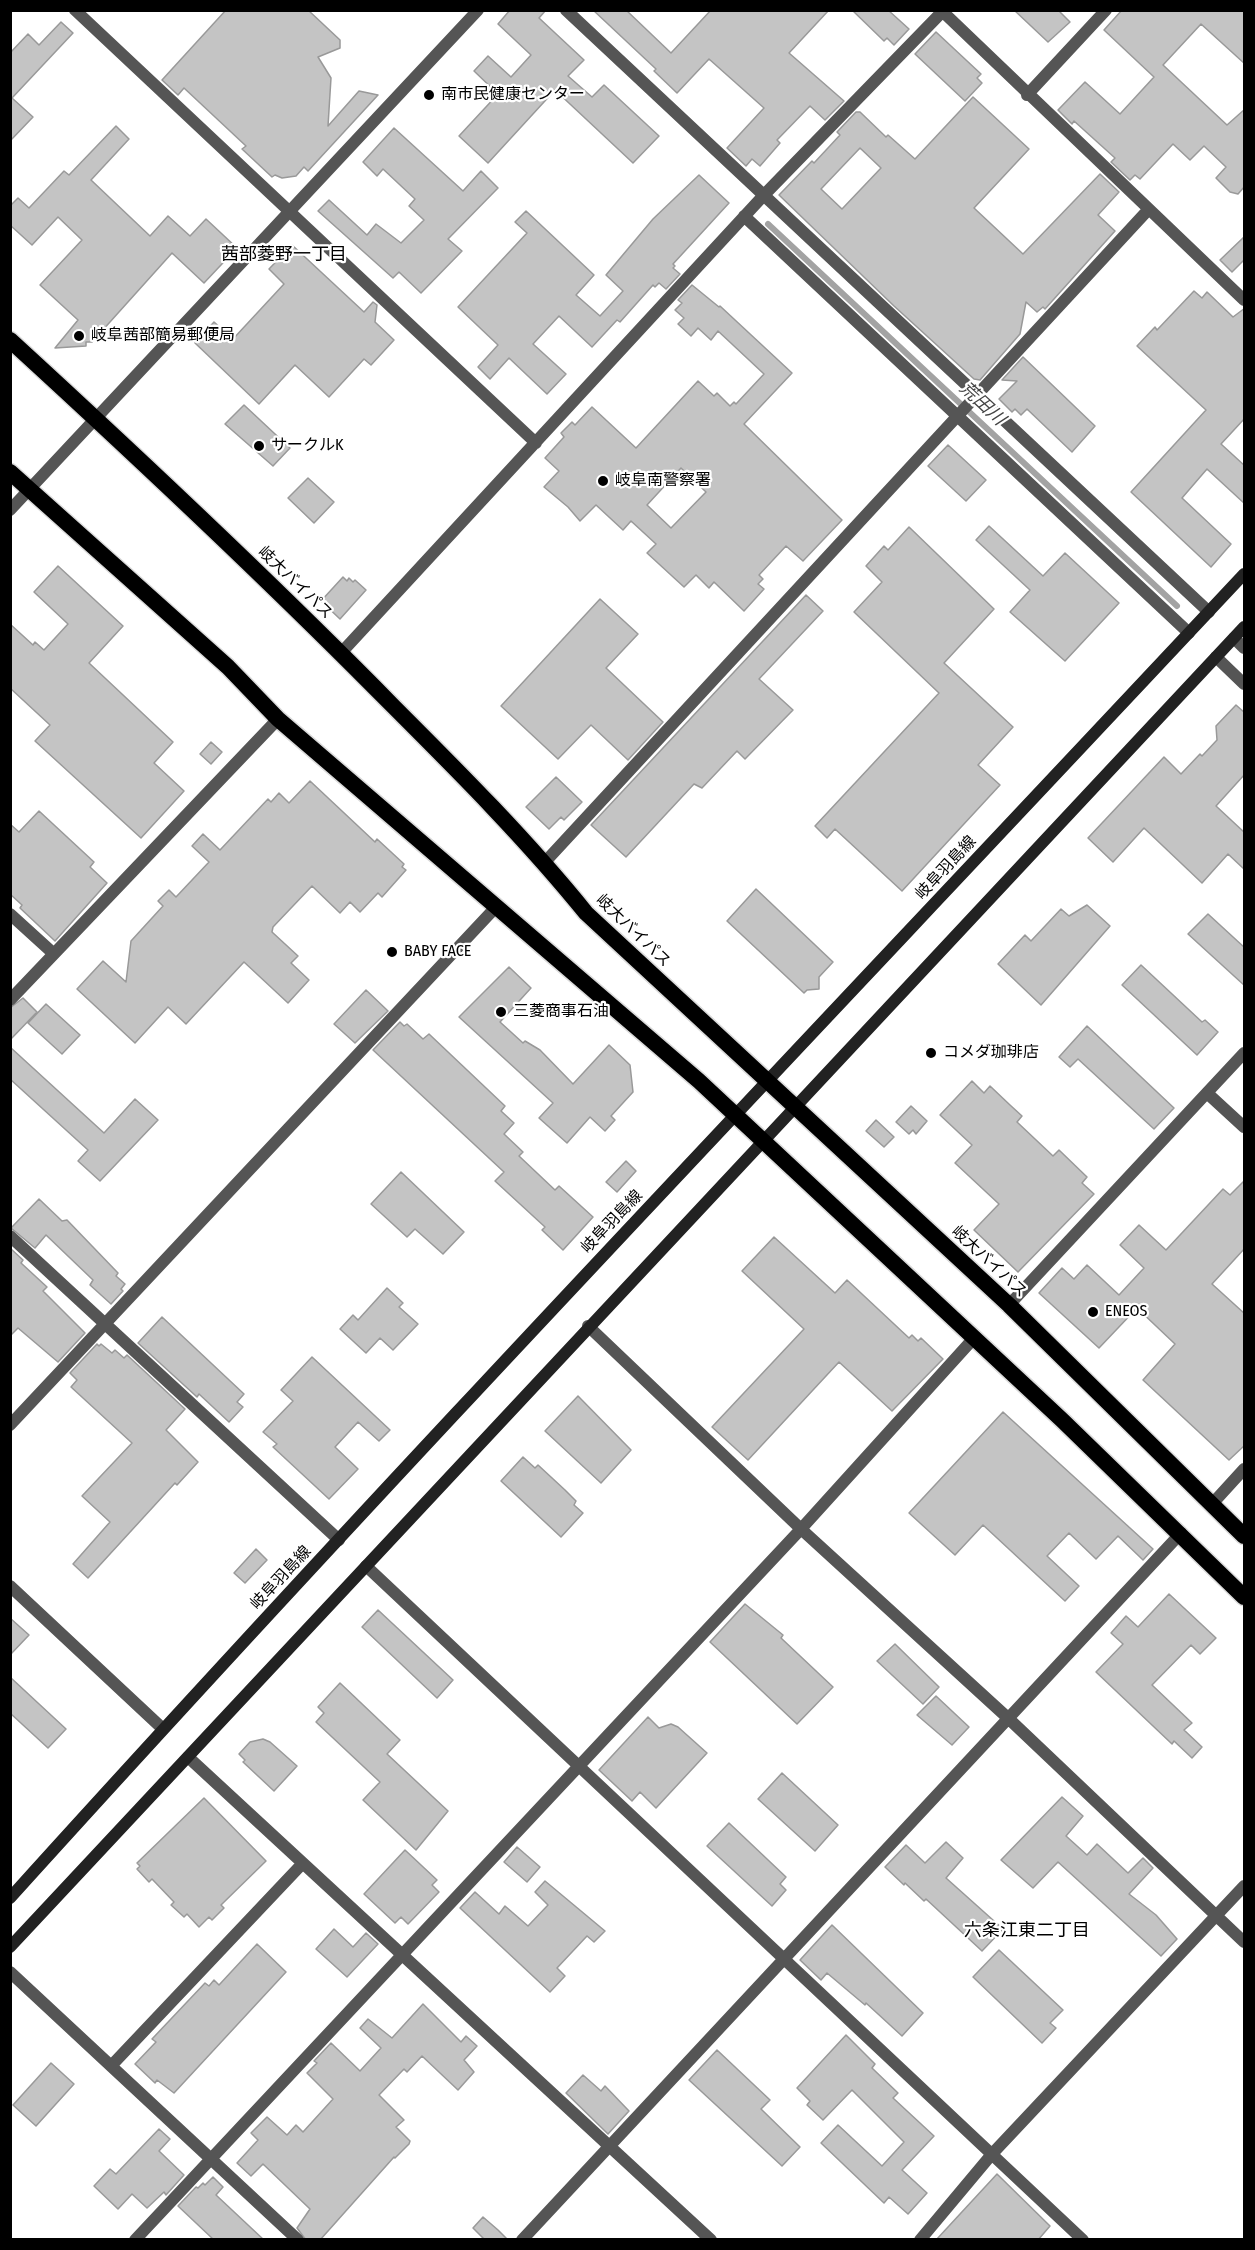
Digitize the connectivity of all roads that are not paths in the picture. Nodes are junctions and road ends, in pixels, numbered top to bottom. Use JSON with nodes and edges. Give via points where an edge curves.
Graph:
{"nodes":[{"id":1,"x":75,"y":10,"type":"edge"},
{"id":2,"x":478,"y":10,"type":"edge"},
{"id":3,"x":566,"y":10,"type":"edge"},
{"id":4,"x":1106,"y":10,"type":"edge"},
{"id":5,"x":941,"y":11,"type":"edge"},
{"id":6,"x":1027,"y":95,"type":"junction"},
{"id":7,"x":764,"y":195,"type":"junction"},
{"id":8,"x":1148,"y":210,"type":"junction"},
{"id":9,"x":290,"y":211,"type":"junction"},
{"id":10,"x":744,"y":216,"type":"junction"},
{"id":11,"x":1245,"y":300,"type":"edge"},
{"id":12,"x":10,"y":340,"type":"edge"},
{"id":13,"x":974,"y":397,"type":"junction"},
{"id":14,"x":959,"y":414,"type":"junction"},
{"id":15,"x":96,"y":418,"type":"junction"},
{"id":16,"x":536,"y":443,"type":"junction"},
{"id":17,"x":10,"y":472,"type":"edge"},
{"id":18,"x":30,"y":489,"type":"junction"},
{"id":19,"x":10,"y":510,"type":"edge"},
{"id":20,"x":1245,"y":574,"type":"edge"},
{"id":21,"x":1209,"y":612,"type":"junction"},
{"id":22,"x":1245,"y":627,"type":"edge"},
{"id":23,"x":1189,"y":633,"type":"junction"},
{"id":24,"x":1234,"y":638,"type":"junction"},
{"id":25,"x":1245,"y":648,"type":"edge"},
{"id":26,"x":341,"y":653,"type":"junction"},
{"id":27,"x":1216,"y":657,"type":"junction"},
{"id":28,"x":1245,"y":684,"type":"edge"},
{"id":29,"x":278,"y":719,"type":"junction"},
{"id":30,"x":545,"y":862,"type":"junction"},
{"id":31,"x":496,"y":908,"type":"junction"},
{"id":32,"x":10,"y":914,"type":"edge"},
{"id":33,"x":54,"y":954,"type":"junction"},
{"id":34,"x":10,"y":1000,"type":"edge"},
{"id":35,"x":1245,"y":1053,"type":"edge"},
{"id":36,"x":769,"y":1081,"type":"junction"},
{"id":37,"x":1207,"y":1093,"type":"junction"},
{"id":38,"x":797,"y":1106,"type":"junction"},
{"id":39,"x":736,"y":1116,"type":"junction"},
{"id":40,"x":1245,"y":1127,"type":"edge"},
{"id":41,"x":764,"y":1142,"type":"junction"},
{"id":42,"x":10,"y":1236,"type":"edge"},
{"id":43,"x":1009,"y":1305,"type":"junction"},
{"id":44,"x":105,"y":1325,"type":"junction"},
{"id":45,"x":588,"y":1326,"type":"junction"},
{"id":46,"x":974,"y":1338,"type":"junction"},
{"id":47,"x":10,"y":1425,"type":"edge"},
{"id":48,"x":1245,"y":1469,"type":"edge"},
{"id":49,"x":1213,"y":1503,"type":"junction"},
{"id":50,"x":801,"y":1529,"type":"junction"},
{"id":51,"x":1181,"y":1533,"type":"junction"},
{"id":52,"x":1245,"y":1536,"type":"edge"},
{"id":53,"x":339,"y":1540,"type":"junction"},
{"id":54,"x":366,"y":1566,"type":"junction"},
{"id":55,"x":10,"y":1586,"type":"edge"},
{"id":56,"x":1245,"y":1597,"type":"edge"},
{"id":57,"x":1009,"y":1719,"type":"junction"},
{"id":58,"x":163,"y":1730,"type":"junction"},
{"id":59,"x":188,"y":1757,"type":"junction"},
{"id":60,"x":577,"y":1765,"type":"junction"},
{"id":61,"x":303,"y":1863,"type":"junction"},
{"id":62,"x":1245,"y":1886,"type":"edge"},
{"id":63,"x":10,"y":1898,"type":"edge"},
{"id":64,"x":1216,"y":1916,"type":"junction"},
{"id":65,"x":1245,"y":1942,"type":"edge"},
{"id":66,"x":10,"y":1947,"type":"edge"},
{"id":67,"x":401,"y":1954,"type":"junction"},
{"id":68,"x":784,"y":1958,"type":"junction"},
{"id":69,"x":10,"y":1972,"type":"edge"},
{"id":70,"x":111,"y":2066,"type":"junction"},
{"id":71,"x":610,"y":2147,"type":"junction"},
{"id":72,"x":992,"y":2154,"type":"junction"},
{"id":73,"x":210,"y":2158,"type":"junction"},
{"id":74,"x":135,"y":2240,"type":"edge"},
{"id":75,"x":298,"y":2240,"type":"edge"},
{"id":76,"x":522,"y":2240,"type":"edge"},
{"id":77,"x":711,"y":2240,"type":"edge"},
{"id":78,"x":920,"y":2240,"type":"edge"},
{"id":79,"x":1083,"y":2240,"type":"edge"}],
"edges":[{"from":1,"to":9,"type":"street"},
{"from":2,"to":9,"type":"street"},
{"from":3,"to":7,"type":"street"},
{"from":4,"to":6,"type":"street"},
{"from":5,"to":6,"type":"street"},
{"from":5,"to":7,"type":"street"},
{"from":6,"to":8,"type":"street"},
{"from":7,"to":10,"type":"street"},
{"from":7,"to":13,"type":"street"},
{"from":8,"to":11,"type":"street"},
{"from":8,"to":13,"type":"street"},
{"from":9,"to":15,"type":"street"},
{"from":9,"to":16,"type":"street"},
{"from":10,"to":14,"type":"street"},
{"from":10,"to":16,"type":"street"},
{"from":12,"to":15,"type":"highway","name":"岐大バイパス"},
{"from":13,"to":14,"type":"street"},
{"from":13,"to":21,"type":"street"},
{"from":14,"to":23,"type":"street"},
{"from":14,"to":30,"type":"street"},
{"from":15,"to":18,"type":"street"},
{"from":15,"to":26,"type":"highway","name":"岐大バイパス"},
{"from":16,"to":26,"type":"street"},
{"from":17,"to":18,"type":"highway"},
{"from":18,"to":19,"type":"street"},
{"from":18,"to":29,"type":"highway","via":[[228,667]]},
{"from":20,"to":21,"type":"main road","name":"岐阜羽島線"},
{"from":21,"to":23,"type":"main road","name":"岐阜羽島線"},
{"from":22,"to":24,"type":"main road"},
{"from":23,"to":36,"type":"main road","name":"岐阜羽島線"},
{"from":24,"to":25,"type":"street"},
{"from":24,"to":27,"type":"main road"},
{"from":26,"to":30,"type":"highway","name":"岐大バイパス"},
{"from":27,"to":28,"type":"street"},
{"from":27,"to":38,"type":"main road"},
{"from":29,"to":31,"type":"highway"},
{"from":29,"to":33,"type":"street"},
{"from":30,"to":36,"type":"highway","name":"岐大バイパス","via":[[586,913]]},
{"from":31,"to":39,"type":"highway"},
{"from":31,"to":44,"type":"street"},
{"from":32,"to":33,"type":"street"},
{"from":33,"to":34,"type":"street"},
{"from":35,"to":37,"type":"street"},
{"from":36,"to":38,"type":"highway","name":"岐大バイパス"},
{"from":36,"to":39,"type":"main road","name":"岐阜羽島線"},
{"from":37,"to":40,"type":"street"},
{"from":37,"to":43,"type":"street"},
{"from":38,"to":41,"type":"main road"},
{"from":38,"to":43,"type":"highway","name":"岐大バイパス"},
{"from":39,"to":41,"type":"highway"},
{"from":39,"to":53,"type":"main road","name":"岐阜羽島線"},
{"from":41,"to":45,"type":"main road"},
{"from":41,"to":46,"type":"highway"},
{"from":42,"to":44,"type":"street"},
{"from":43,"to":49,"type":"highway","name":"岐大バイパス"},
{"from":44,"to":47,"type":"street"},
{"from":44,"to":53,"type":"street"},
{"from":45,"to":50,"type":"street"},
{"from":45,"to":54,"type":"main road"},
{"from":46,"to":50,"type":"street"},
{"from":46,"to":51,"type":"highway"},
{"from":48,"to":49,"type":"street"},
{"from":49,"to":52,"type":"highway","name":"岐大バイパス"},
{"from":50,"to":57,"type":"street"},
{"from":50,"to":60,"type":"street"},
{"from":51,"to":56,"type":"highway"},
{"from":51,"to":57,"type":"street"},
{"from":53,"to":58,"type":"main road","name":"岐阜羽島線"},
{"from":54,"to":59,"type":"main road"},
{"from":54,"to":60,"type":"street"},
{"from":55,"to":58,"type":"street"},
{"from":57,"to":64,"type":"street"},
{"from":57,"to":68,"type":"street"},
{"from":58,"to":63,"type":"main road","name":"岐阜羽島線"},
{"from":59,"to":61,"type":"street"},
{"from":59,"to":66,"type":"main road"},
{"from":60,"to":67,"type":"street"},
{"from":60,"to":68,"type":"street"},
{"from":61,"to":67,"type":"street"},
{"from":61,"to":70,"type":"street"},
{"from":62,"to":64,"type":"street"},
{"from":64,"to":65,"type":"street"},
{"from":64,"to":72,"type":"street"},
{"from":67,"to":71,"type":"street"},
{"from":67,"to":73,"type":"street"},
{"from":68,"to":71,"type":"street"},
{"from":68,"to":72,"type":"street"},
{"from":69,"to":70,"type":"street"},
{"from":70,"to":73,"type":"street"},
{"from":71,"to":76,"type":"street"},
{"from":71,"to":77,"type":"street"},
{"from":72,"to":78,"type":"street"},
{"from":72,"to":79,"type":"street"},
{"from":73,"to":74,"type":"street"},
{"from":73,"to":75,"type":"street"}]}
